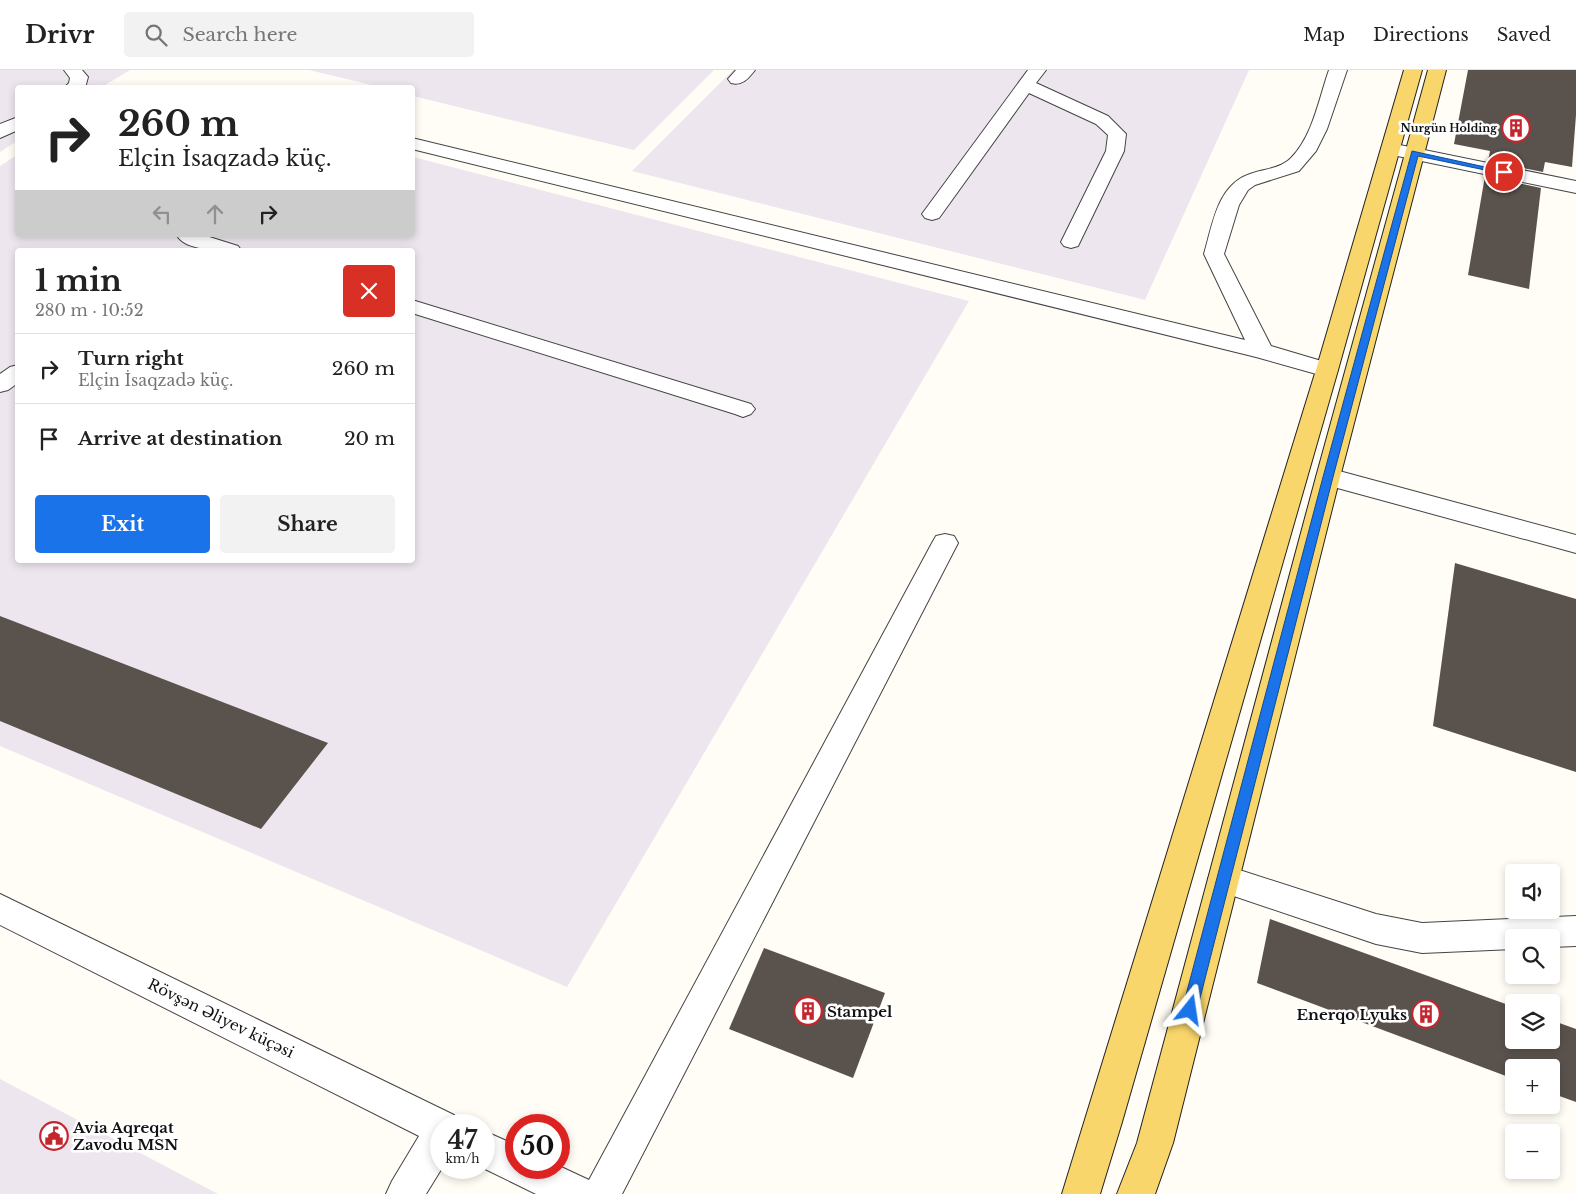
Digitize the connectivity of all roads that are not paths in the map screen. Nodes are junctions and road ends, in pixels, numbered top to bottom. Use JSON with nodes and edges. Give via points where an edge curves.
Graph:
{"nodes":[{"id":1,"x":72,"y":70,"type":"edge"},
{"id":2,"x":1338,"y":70,"type":"edge"},
{"id":3,"x":1413,"y":70,"type":"edge"},
{"id":4,"x":1437,"y":70,"type":"edge"},
{"id":5,"x":1032,"y":77,"type":"edge"},
{"id":6,"x":77,"y":85,"type":"edge"},
{"id":7,"x":15,"y":124,"type":"edge"},
{"id":8,"x":0,"y":132,"type":"edge"},
{"id":9,"x":415,"y":144,"type":"edge"},
{"id":10,"x":1402,"y":151,"type":"junction"},
{"id":11,"x":1576,"y":187,"type":"edge"},
{"id":12,"x":932,"y":214,"type":"dead end"},
{"id":13,"x":188,"y":237,"type":"edge"},
{"id":14,"x":192,"y":237,"type":"edge"},
{"id":15,"x":1071,"y":242,"type":"dead end"},
{"id":16,"x":174,"y":248,"type":"edge"},
{"id":17,"x":225,"y":248,"type":"edge"},
{"id":18,"x":415,"y":307,"type":"edge"},
{"id":19,"x":1262,"y":351,"type":"junction"},
{"id":20,"x":1327,"y":370,"type":"junction"},
{"id":21,"x":15,"y":374,"type":"edge"},
{"id":22,"x":0,"y":386,"type":"edge"},
{"id":23,"x":743,"y":408,"type":"dead end"},
{"id":24,"x":1328,"y":477,"type":"junction"},
{"id":25,"x":945,"y":543,"type":"dead end"},
{"id":26,"x":1576,"y":544,"type":"edge"},
{"id":27,"x":1224,"y":878,"type":"junction"},
{"id":28,"x":0,"y":909,"type":"edge"},
{"id":29,"x":1576,"y":931,"type":"edge"},
{"id":30,"x":430,"y":1123,"type":"edge"},
{"id":31,"x":1155,"y":1143,"type":"junction"},
{"id":32,"x":430,"y":1152,"type":"edge"},
{"id":33,"x":546,"y":1179,"type":"edge"},
{"id":34,"x":405,"y":1194,"type":"edge"},
{"id":35,"x":577,"y":1194,"type":"edge"},
{"id":36,"x":602,"y":1194,"type":"edge"},
{"id":37,"x":1081,"y":1194,"type":"edge"},
{"id":38,"x":1136,"y":1194,"type":"edge"},
{"id":39,"x":1152,"y":1194,"type":"edge"}],
"edges":[{"from":1,"to":6,"type":"street","via":[[79,76]]},
{"from":2,"to":19,"type":"street","via":[[1311,143],[1298,163],[1247,182],[1235,192],[1214,254]]},
{"from":3,"to":10,"type":"main road"},
{"from":4,"to":10,"type":"main road"},
{"from":5,"to":12,"type":"street"},
{"from":5,"to":15,"type":"street","via":[[1102,120],[1117,134],[1115,151]]},
{"from":7,"to":8,"type":"street"},
{"from":9,"to":19,"type":"street"},
{"from":10,"to":11,"type":"street"},
{"from":10,"to":20,"type":"main road"},
{"from":10,"to":24,"type":"main road"},
{"from":13,"to":16,"type":"street"},
{"from":14,"to":17,"type":"street"},
{"from":18,"to":23,"type":"street"},
{"from":19,"to":20,"type":"street"},
{"from":20,"to":37,"type":"main road"},
{"from":21,"to":22,"type":"street"},
{"from":24,"to":26,"type":"street"},
{"from":24,"to":27,"type":"main road"},
{"from":25,"to":36,"type":"street"},
{"from":27,"to":29,"type":"street","via":[[1376,929],[1422,938]]},
{"from":27,"to":31,"type":"main road"},
{"from":28,"to":30,"type":"street","name":"Rövşən Əliyev küçəsi"},
{"from":31,"to":38,"type":"main road"},
{"from":31,"to":39,"type":"main road"},
{"from":32,"to":34,"type":"street"},
{"from":33,"to":35,"type":"street"}]}
